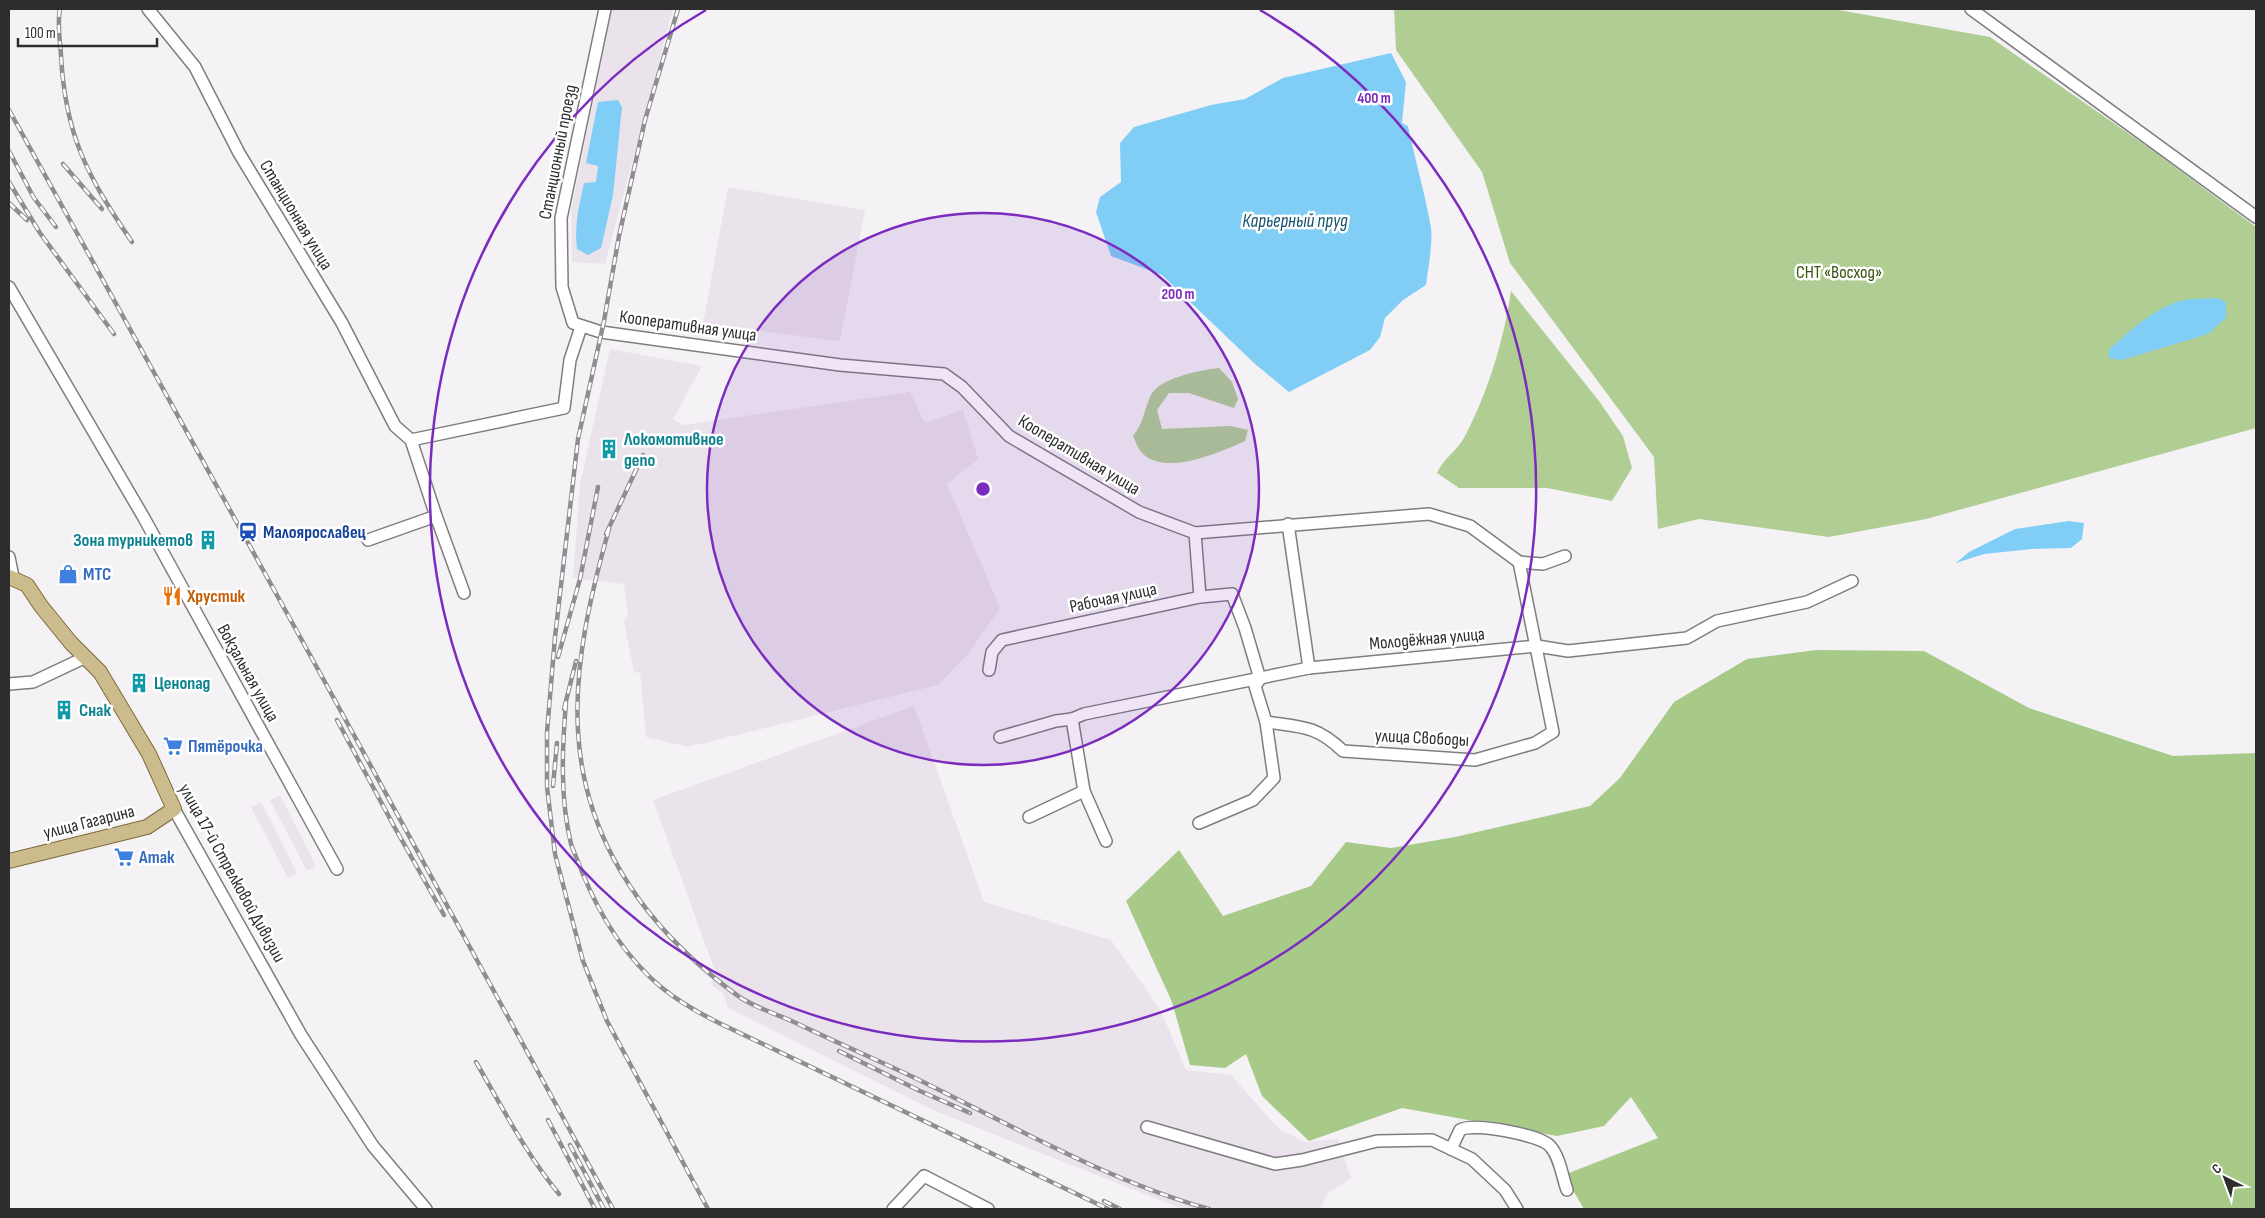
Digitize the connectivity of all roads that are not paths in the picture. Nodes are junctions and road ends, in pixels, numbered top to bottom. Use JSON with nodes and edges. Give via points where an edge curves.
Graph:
{"nodes":[{"id":1,"x":148,"y":9,"type":"edge"},
{"id":2,"x":605,"y":9,"type":"edge"},
{"id":3,"x":1971,"y":9,"type":"edge"},
{"id":4,"x":2256,"y":217,"type":"edge"},
{"id":5,"x":9,"y":287,"type":"edge"},
{"id":6,"x":581,"y":327,"type":"junction"},
{"id":7,"x":411,"y":440,"type":"junction"},
{"id":8,"x":436,"y":516,"type":"junction"},
{"id":9,"x":1288,"y":524,"type":"junction"},
{"id":10,"x":1195,"y":533,"type":"junction"},
{"id":11,"x":368,"y":540,"type":"dead end"},
{"id":12,"x":1565,"y":556,"type":"dead end"},
{"id":13,"x":9,"y":557,"type":"edge"},
{"id":14,"x":1519,"y":562,"type":"junction"},
{"id":15,"x":11,"y":577,"type":"edge"},
{"id":16,"x":1852,"y":581,"type":"dead end"},
{"id":17,"x":464,"y":593,"type":"dead end"},
{"id":18,"x":1200,"y":597,"type":"junction"},
{"id":19,"x":1536,"y":646,"type":"junction"},
{"id":20,"x":86,"y":657,"type":"junction"},
{"id":21,"x":1309,"y":668,"type":"junction"},
{"id":22,"x":989,"y":670,"type":"dead end"},
{"id":23,"x":1260,"y":679,"type":"junction"},
{"id":24,"x":9,"y":684,"type":"edge"},
{"id":25,"x":1072,"y":719,"type":"junction"},
{"id":26,"x":1266,"y":722,"type":"junction"},
{"id":27,"x":1000,"y":737,"type":"dead end"},
{"id":28,"x":1084,"y":791,"type":"junction"},
{"id":29,"x":174,"y":809,"type":"junction"},
{"id":30,"x":1029,"y":818,"type":"dead end"},
{"id":31,"x":1199,"y":823,"type":"dead end"},
{"id":32,"x":1106,"y":841,"type":"dead end"},
{"id":33,"x":9,"y":861,"type":"edge"},
{"id":34,"x":337,"y":869,"type":"dead end"},
{"id":35,"x":1147,"y":1127,"type":"dead end"},
{"id":36,"x":1451,"y":1149,"type":"junction"},
{"id":37,"x":1566,"y":1190,"type":"dead end"},
{"id":38,"x":426,"y":1209,"type":"edge"},
{"id":39,"x":893,"y":1209,"type":"edge"},
{"id":40,"x":988,"y":1209,"type":"edge"},
{"id":41,"x":1517,"y":1209,"type":"edge"}],
"edges":[{"from":1,"to":7,"type":"street","name":"Станционная улица","via":[[196,67],[239,153],[342,323],[395,426]]},
{"from":2,"to":6,"type":"street","name":"Станционный проезд","via":[[561,218],[562,287],[570,317]]},
{"from":3,"to":4,"type":"street"},
{"from":5,"to":34,"type":"street","name":"Вокзальная улица","via":[[144,518]]},
{"from":6,"to":7,"type":"street","via":[[570,360],[564,408]]},
{"from":6,"to":10,"type":"street","name":"Кооперативная улица","via":[[831,363],[944,374],[1008,436],[1139,512]]},
{"from":7,"to":8,"type":"street"},
{"from":8,"to":11,"type":"street"},
{"from":8,"to":17,"type":"street"},
{"from":9,"to":10,"type":"street","name":"Кооперативная улица"},
{"from":9,"to":14,"type":"street","name":"Кооперативная улица","via":[[1429,514],[1470,526]]},
{"from":9,"to":21,"type":"street"},
{"from":10,"to":18,"type":"street"},
{"from":12,"to":14,"type":"street","via":[[1543,564]]},
{"from":13,"to":15,"type":"street","name":"улица 17-й Стрелковой Дивизии"},
{"from":14,"to":19,"type":"street"},
{"from":15,"to":20,"type":"main road","name":"улица 17-й Стрелковой Дивизии","via":[[27,585],[54,623]]},
{"from":16,"to":19,"type":"street","name":"Молодёжная улица","via":[[1806,602],[1717,621],[1688,638],[1568,651]]},
{"from":18,"to":22,"type":"street","name":"Рабочая улица","via":[[1002,640],[992,652]]},
{"from":18,"to":23,"type":"street","name":"Рабочая улица","via":[[1232,594]]},
{"from":19,"to":21,"type":"street","name":"Молодёжная улица"},
{"from":19,"to":26,"type":"street","name":"улица Свободы","via":[[1553,732],[1535,743],[1474,760],[1343,751],[1313,729]]},
{"from":20,"to":24,"type":"street","via":[[33,682]]},
{"from":20,"to":29,"type":"main road","name":"улица 17-й Стрелковой Дивизии","via":[[100,672],[149,754]]},
{"from":21,"to":23,"type":"street","name":"Молодёжная улица"},
{"from":23,"to":25,"type":"street","name":"Молодёжная улица"},
{"from":23,"to":26,"type":"street","via":[[1255,686]]},
{"from":25,"to":27,"type":"street","name":"Молодёжная улица"},
{"from":25,"to":28,"type":"street"},
{"from":26,"to":31,"type":"street","via":[[1274,778],[1253,800]]},
{"from":28,"to":30,"type":"street"},
{"from":28,"to":32,"type":"street"},
{"from":29,"to":33,"type":"main road","name":"улица Гагарина","via":[[147,826]]},
{"from":29,"to":38,"type":"street","name":"улица 17-й Стрелковой Дивизии","via":[[301,1036],[372,1146]]},
{"from":35,"to":36,"type":"street","via":[[1275,1164],[1377,1141],[1432,1140]]},
{"from":36,"to":37,"type":"street","via":[[1460,1130],[1474,1126],[1543,1141],[1554,1153]]},
{"from":36,"to":41,"type":"street","via":[[1472,1159],[1505,1190]]},
{"from":39,"to":40,"type":"street","via":[[924,1176]]}]}
